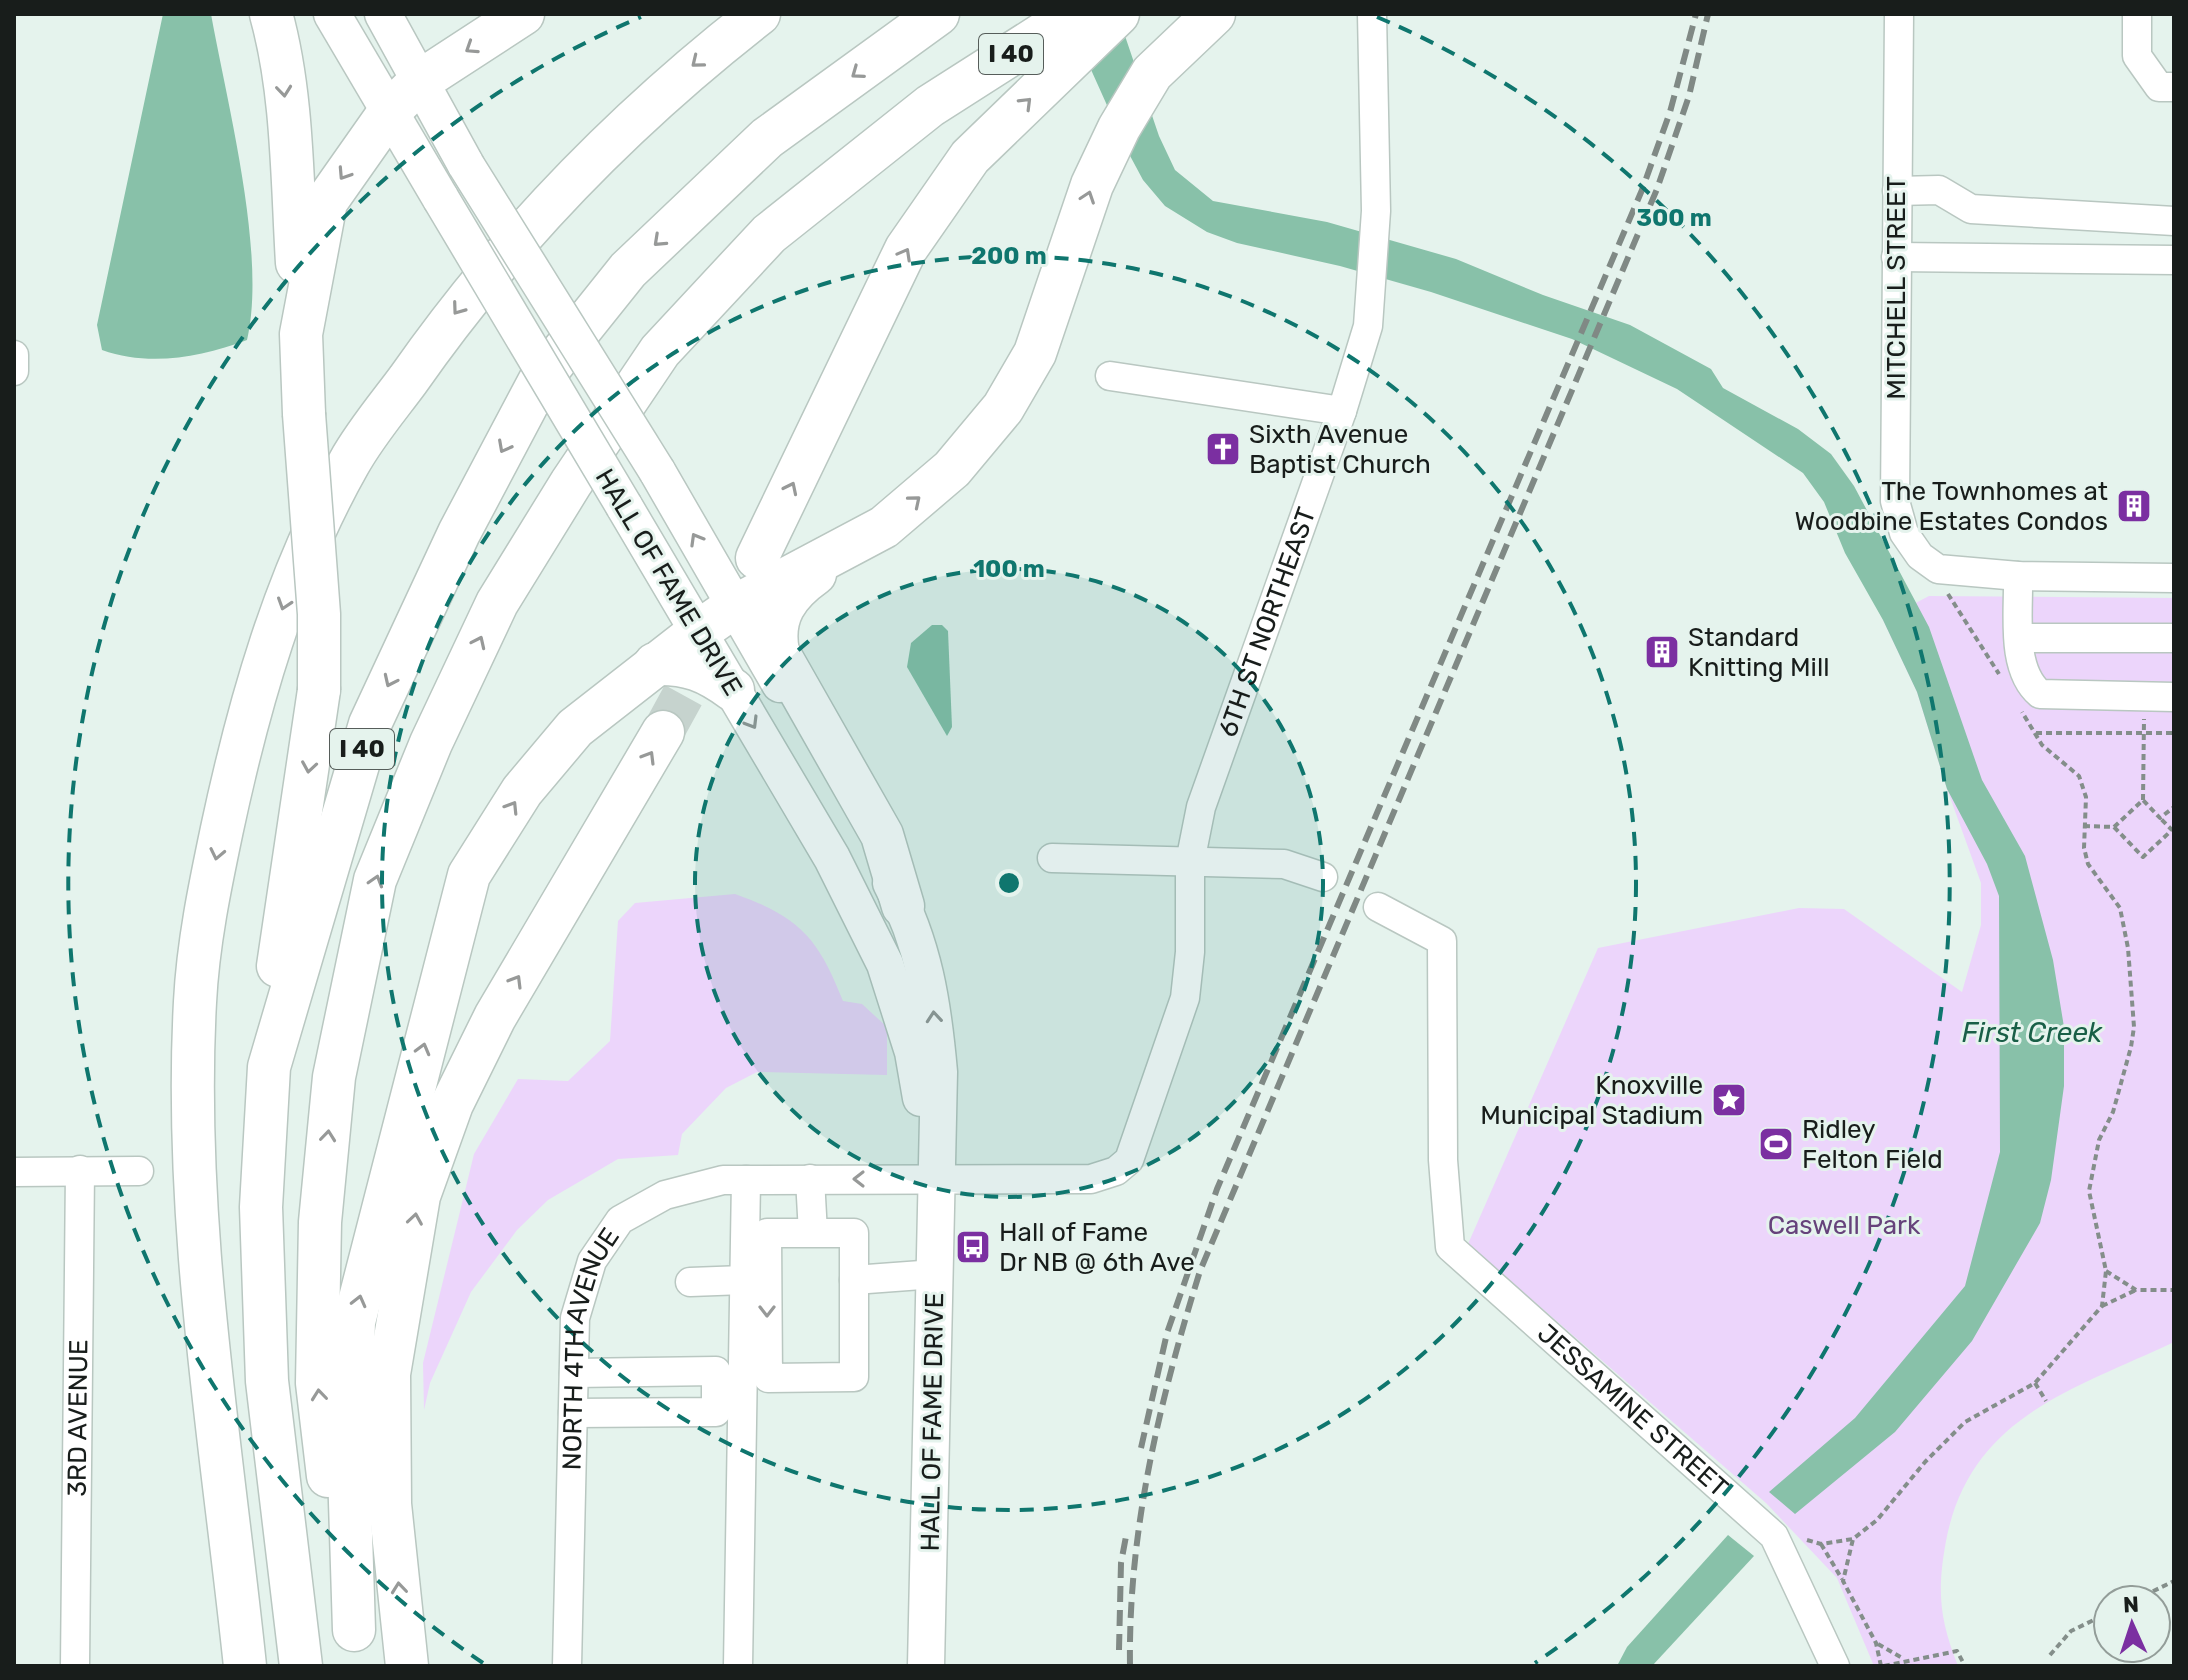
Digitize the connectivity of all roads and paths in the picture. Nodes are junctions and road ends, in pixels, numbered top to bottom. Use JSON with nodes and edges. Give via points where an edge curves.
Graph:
{"nodes":[{"id":1,"x":271,"y":14,"type":"edge"},
{"id":2,"x":332,"y":14,"type":"edge"},
{"id":3,"x":383,"y":14,"type":"edge"},
{"id":4,"x":523,"y":14,"type":"edge"},
{"id":5,"x":759,"y":14,"type":"edge"},
{"id":6,"x":1081,"y":14,"type":"edge"},
{"id":7,"x":1118,"y":14,"type":"edge"},
{"id":8,"x":1214,"y":14,"type":"edge"},
{"id":9,"x":1372,"y":14,"type":"edge"},
{"id":10,"x":1899,"y":14,"type":"edge"},
{"id":11,"x":2137,"y":14,"type":"edge"},
{"id":12,"x":929,"y":20,"type":"edge"},
{"id":13,"x":420,"y":81,"type":"junction"},
{"id":14,"x":2174,"y":87,"type":"edge"},
{"id":15,"x":390,"y":111,"type":"junction"},
{"id":16,"x":1897,"y":191,"type":"junction"},
{"id":17,"x":2174,"y":221,"type":"edge"},
{"id":18,"x":1896,"y":257,"type":"junction"},
{"id":19,"x":2174,"y":260,"type":"edge"},
{"id":20,"x":301,"y":334,"type":"junction"},
{"id":21,"x":1110,"y":376,"type":"dead end"},
{"id":22,"x":1342,"y":411,"type":"junction"},
{"id":23,"x":862,"y":539,"type":"junction"},
{"id":24,"x":757,"y":558,"type":"dead end"},
{"id":25,"x":1929,"y":562,"type":"junction"},
{"id":26,"x":2018,"y":576,"type":"junction"},
{"id":27,"x":2174,"y":578,"type":"edge"},
{"id":28,"x":735,"y":606,"type":"junction"},
{"id":29,"x":698,"y":632,"type":"junction"},
{"id":30,"x":2020,"y":638,"type":"junction"},
{"id":31,"x":2174,"y":638,"type":"edge"},
{"id":32,"x":655,"y":664,"type":"junction"},
{"id":33,"x":2006,"y":685,"type":"dead end"},
{"id":34,"x":733,"y":690,"type":"junction"},
{"id":35,"x":2144,"y":697,"type":"junction"},
{"id":36,"x":2174,"y":697,"type":"edge"},
{"id":37,"x":2021,"y":709,"type":"dead end"},
{"id":38,"x":663,"y":732,"type":"tunnel mouth"},
{"id":39,"x":2035,"y":733,"type":"junction"},
{"id":40,"x":2144,"y":733,"type":"junction"},
{"id":41,"x":2174,"y":733,"type":"edge"},
{"id":42,"x":2143,"y":800,"type":"junction"},
{"id":43,"x":2174,"y":807,"type":"edge"},
{"id":44,"x":2160,"y":818,"type":"junction"},
{"id":45,"x":2084,"y":826,"type":"junction"},
{"id":46,"x":2114,"y":827,"type":"junction"},
{"id":47,"x":1052,"y":858,"type":"dead end"},
{"id":48,"x":1190,"y":862,"type":"junction"},
{"id":49,"x":1323,"y":877,"type":"dead end"},
{"id":50,"x":903,"y":906,"type":"junction"},
{"id":51,"x":1378,"y":907,"type":"dead end"},
{"id":52,"x":269,"y":1067,"type":"junction"},
{"id":53,"x":80,"y":1170,"type":"junction"},
{"id":54,"x":139,"y":1171,"type":"dead end"},
{"id":55,"x":1116,"y":1171,"type":"joint"},
{"id":56,"x":14,"y":1172,"type":"edge"},
{"id":57,"x":937,"y":1178,"type":"junction"},
{"id":58,"x":810,"y":1179,"type":"junction"},
{"id":59,"x":746,"y":1180,"type":"junction"},
{"id":60,"x":813,"y":1233,"type":"junction"},
{"id":61,"x":2106,"y":1271,"type":"junction"},
{"id":62,"x":935,"y":1274,"type":"junction"},
{"id":63,"x":744,"y":1280,"type":"junction"},
{"id":64,"x":854,"y":1280,"type":"junction"},
{"id":65,"x":690,"y":1282,"type":"dead end"},
{"id":66,"x":2136,"y":1290,"type":"junction"},
{"id":67,"x":2174,"y":1290,"type":"edge"},
{"id":68,"x":2102,"y":1306,"type":"junction"},
{"id":69,"x":728,"y":1371,"type":"junction"},
{"id":70,"x":574,"y":1373,"type":"junction"},
{"id":71,"x":2035,"y":1383,"type":"junction"},
{"id":72,"x":2046,"y":1401,"type":"dead end"},
{"id":73,"x":573,"y":1413,"type":"junction"},
{"id":74,"x":1853,"y":1539,"type":"junction"},
{"id":75,"x":1807,"y":1540,"type":"dead end"},
{"id":76,"x":1821,"y":1544,"type":"junction"},
{"id":77,"x":1843,"y":1581,"type":"junction"},
{"id":78,"x":2092,"y":1621,"type":"edge"},
{"id":79,"x":1876,"y":1643,"type":"junction"},
{"id":80,"x":357,"y":1648,"type":"edge"},
{"id":81,"x":2050,"y":1655,"type":"dead end"},
{"id":82,"x":1904,"y":1659,"type":"junction"},
{"id":83,"x":75,"y":1666,"type":"edge"},
{"id":84,"x":245,"y":1666,"type":"edge"},
{"id":85,"x":301,"y":1666,"type":"edge"},
{"id":86,"x":407,"y":1666,"type":"edge"},
{"id":87,"x":567,"y":1666,"type":"edge"},
{"id":88,"x":738,"y":1666,"type":"edge"},
{"id":89,"x":926,"y":1666,"type":"edge"},
{"id":90,"x":1835,"y":1666,"type":"edge"},
{"id":91,"x":1882,"y":1666,"type":"edge"},
{"id":92,"x":1965,"y":1666,"type":"edge"}],
"edges":[{"from":1,"to":20,"type":"highway","one_way":true,"via":[[291,160]]},
{"from":2,"to":15,"type":"main road","name":"HALL OF FAME DRIVE"},
{"from":3,"to":13,"type":"main road","name":"HALL OF FAME DRIVE"},
{"from":4,"to":13,"type":"highway","one_way":true},
{"from":5,"to":84,"type":"highway","one_way":true,"via":[[689,68],[571,180],[455,312],[350,461],[288,591],[249,717],[203,920],[195,1002],[198,1247]]},
{"from":80,"to":6,"type":"highway","number":"I 40","one_way":true,"via":[[337,1550],[317,1383],[320,1222],[334,1077],[375,880],[431,743],[497,603],[660,351],[769,234],[943,97]]},
{"from":24,"to":7,"type":"highway","one_way":true,"via":[[906,249],[970,157]]},
{"from":23,"to":8,"type":"highway","one_way":true,"via":[[884,527],[952,469],[1003,408],[1035,353],[1092,185],[1119,128],[1152,73]]},
{"from":9,"to":22,"type":"street","name":"6TH ST NORTHEAST","via":[[1376,211],[1368,326]]},
{"from":10,"to":16,"type":"street","name":"MITCHELL STREET"},
{"from":11,"to":14,"type":"street","via":[[2137,56],[2159,87]]},
{"from":12,"to":52,"type":"highway","number":"I 40","one_way":true,"via":[[767,138],[628,270],[540,380],[459,533],[370,724]]},
{"from":13,"to":15,"type":"highway"},
{"from":28,"to":13,"type":"main road","name":"HALL OF FAME DRIVE","one_way":true,"bridge":true},
{"from":15,"to":20,"type":"highway","one_way":true,"via":[[326,202]]},
{"from":15,"to":29,"type":"main road","name":"HALL OF FAME DRIVE","bridge":true},
{"from":16,"to":17,"type":"street","via":[[1939,190],[1971,209]]},
{"from":16,"to":18,"type":"street","name":"MITCHELL STREET"},
{"from":18,"to":19,"type":"street"},
{"from":18,"to":25,"type":"street","name":"MITCHELL STREET","via":[[1895,501],[1904,533]]},
{"from":20,"to":52,"type":"highway","one_way":true,"bridge":true,"via":[[319,690],[280,937]]},
{"from":21,"to":22,"type":"street"},
{"from":22,"to":48,"type":"street","name":"6TH ST NORTHEAST","via":[[1201,807]]},
{"from":23,"to":28,"type":"highway"},
{"from":23,"to":50,"type":"highway","via":[[787,597],[775,638],[785,668],[882,835]]},
{"from":25,"to":26,"type":"street"},
{"from":25,"to":33,"type":"path"},
{"from":26,"to":27,"type":"street"},
{"from":26,"to":30,"type":"street"},
{"from":28,"to":29,"type":"highway"},
{"from":28,"to":50,"type":"main road","name":"HALL OF FAME DRIVE"},
{"from":29,"to":32,"type":"highway"},
{"from":29,"to":34,"type":"main road","name":"HALL OF FAME DRIVE"},
{"from":30,"to":31,"type":"street"},
{"from":30,"to":35,"type":"street","via":[[2024,672],[2040,694]]},
{"from":32,"to":34,"type":"highway","via":[[691,666]]},
{"from":80,"to":32,"type":"highway","one_way":true,"via":[[349,1470],[354,1322],[469,875],[522,791],[575,728]]},
{"from":34,"to":57,"type":"main road","name":"HALL OF FAME DRIVE","one_way":true,"via":[[832,858],[885,964],[913,1052]]},
{"from":35,"to":36,"type":"street"},
{"from":35,"to":40,"type":"path"},
{"from":37,"to":39,"type":"path"},
{"from":86,"to":38,"type":"highway","one_way":true,"via":[[390,1504],[389,1374],[419,1196],[452,1104],[495,1017]]},
{"from":39,"to":40,"type":"path"},
{"from":39,"to":45,"type":"path","via":[[2051,755],[2079,776],[2086,797]]},
{"from":40,"to":41,"type":"path"},
{"from":40,"to":42,"type":"path"},
{"from":42,"to":44,"type":"path"},
{"from":42,"to":46,"type":"path"},
{"from":43,"to":44,"type":"path"},
{"from":44,"to":46,"type":"path","via":[[2172,830],[2143,857]]},
{"from":45,"to":46,"type":"path"},
{"from":45,"to":61,"type":"path","via":[[2088,864],[2120,908],[2125,927],[2134,1027],[2126,1070],[2090,1176],[2089,1202]]},
{"from":47,"to":48,"type":"street"},
{"from":48,"to":49,"type":"street","via":[[1284,864]]},
{"from":48,"to":55,"type":"street","name":"6TH ST NORTHEAST","via":[[1185,998],[1129,1160]]},
{"from":57,"to":50,"type":"main road","name":"HALL OF FAME DRIVE","one_way":true,"via":[[939,1072],[932,992]]},
{"from":51,"to":90,"type":"street","name":"JESSAMINE STREET","via":[[1442,941],[1443,1160],[1450,1247],[1774,1536]]},
{"from":52,"to":85,"type":"highway","number":"I 40","via":[[261,1207],[267,1381]]},
{"from":53,"to":54,"type":"street"},
{"from":53,"to":56,"type":"street"},
{"from":53,"to":83,"type":"street","name":"3RD AVENUE"},
{"from":55,"to":57,"type":"street","name":"NORTH 4TH AVENUE","via":[[1091,1179]]},
{"from":57,"to":58,"type":"street","name":"NORTH 4TH AVENUE","one_way":true},
{"from":57,"to":62,"type":"main road","name":"HALL OF FAME DRIVE"},
{"from":58,"to":59,"type":"street","name":"NORTH 4TH AVENUE"},
{"from":58,"to":60,"type":"street"},
{"from":59,"to":63,"type":"street"},
{"from":59,"to":70,"type":"street","name":"NORTH 4TH AVENUE","via":[[723,1180],[665,1195],[620,1220],[592,1261],[575,1318]]},
{"from":60,"to":64,"type":"street","via":[[854,1233]]},
{"from":60,"to":64,"type":"street","one_way":true,"via":[[767,1233],[768,1378],[854,1377]]},
{"from":61,"to":66,"type":"path"},
{"from":61,"to":68,"type":"path"},
{"from":62,"to":64,"type":"street"},
{"from":62,"to":89,"type":"main road","name":"HALL OF FAME DRIVE"},
{"from":63,"to":65,"type":"street"},
{"from":63,"to":69,"type":"street"},
{"from":66,"to":67,"type":"path"},
{"from":66,"to":68,"type":"path"},
{"from":68,"to":71,"type":"path"},
{"from":69,"to":70,"type":"street"},
{"from":69,"to":73,"type":"street","via":[[716,1412]]},
{"from":69,"to":88,"type":"street"},
{"from":70,"to":73,"type":"street","name":"NORTH 4TH AVENUE"},
{"from":71,"to":72,"type":"path"},
{"from":71,"to":74,"type":"path","via":[[1965,1422],[1877,1520]]},
{"from":73,"to":87,"type":"street","name":"NORTH 4TH AVENUE"},
{"from":74,"to":76,"type":"path"},
{"from":74,"to":77,"type":"path"},
{"from":75,"to":76,"type":"path"},
{"from":76,"to":77,"type":"path"},
{"from":77,"to":79,"type":"path"},
{"from":78,"to":81,"type":"path","via":[[2071,1631]]},
{"from":79,"to":82,"type":"path"},
{"from":79,"to":91,"type":"path"},
{"from":82,"to":91,"type":"path"},
{"from":82,"to":92,"type":"path","via":[[1957,1651]]}]}
